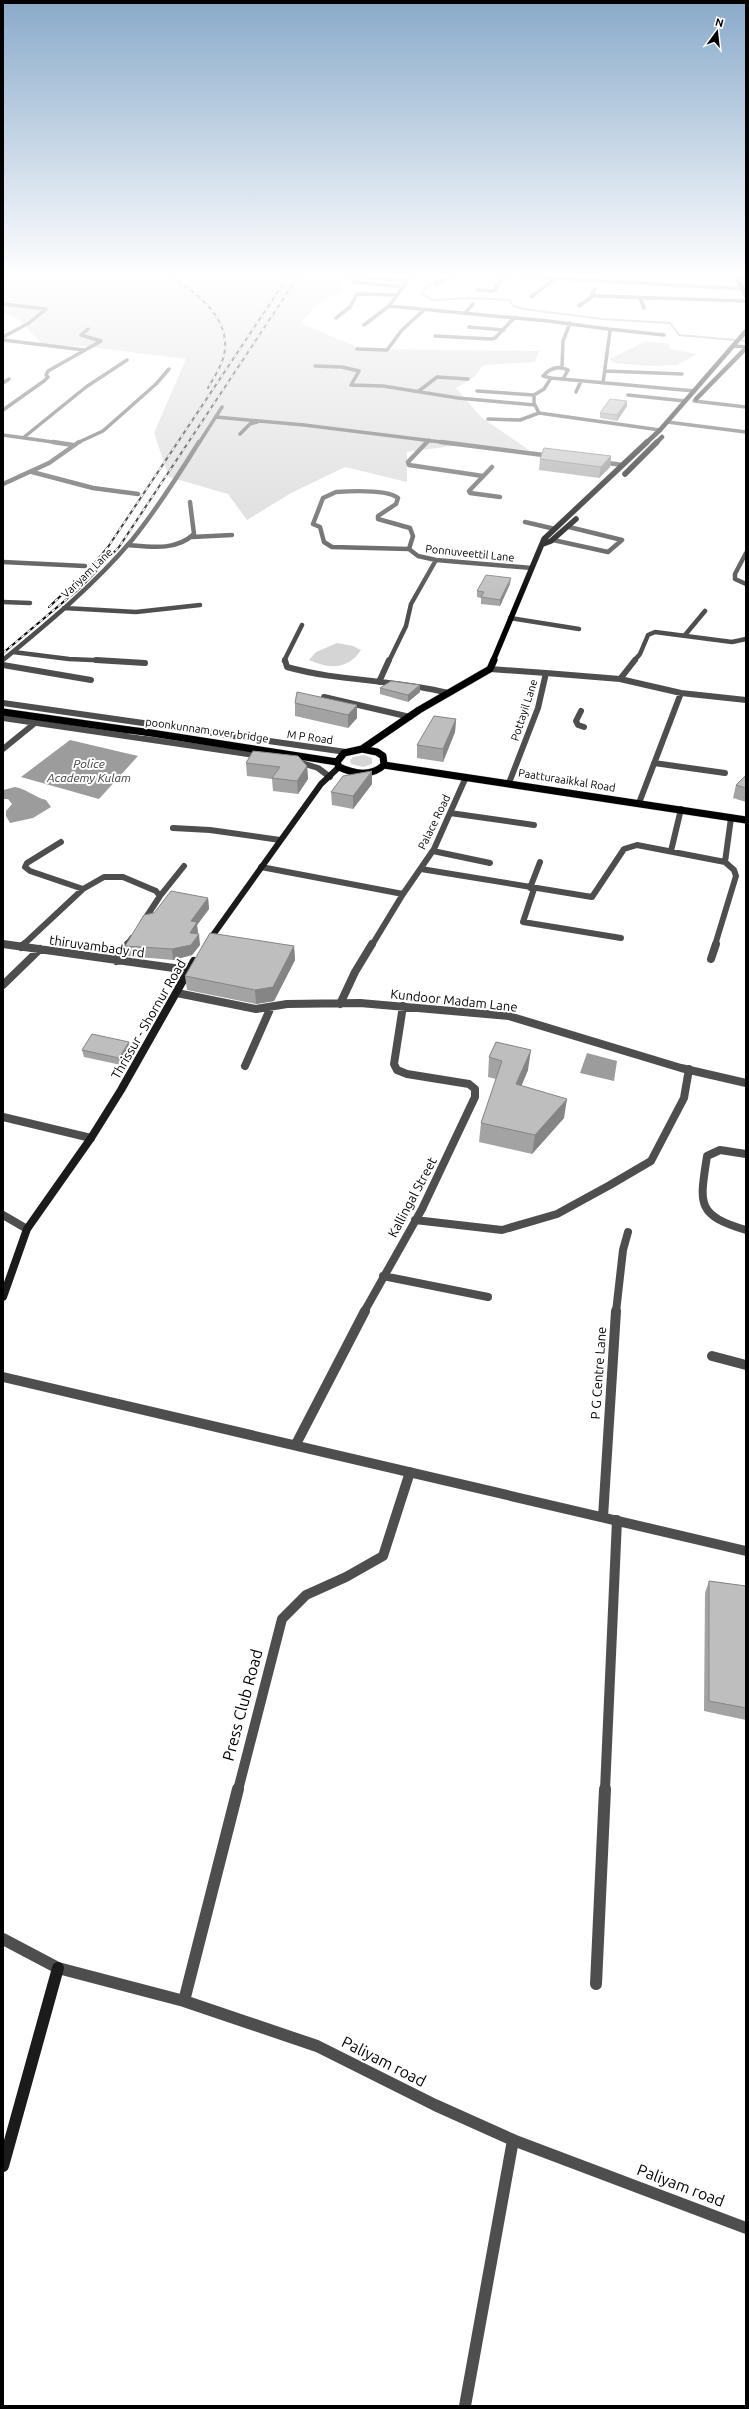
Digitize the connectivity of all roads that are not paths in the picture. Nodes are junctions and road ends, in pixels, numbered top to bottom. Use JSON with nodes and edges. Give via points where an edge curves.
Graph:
{"nodes":[{"id":1,"x":35,"y":387,"type":"edge"},
{"id":2,"x":85,"y":387,"type":"edge"},
{"id":3,"x":152,"y":387,"type":"edge"},
{"id":4,"x":394,"y":387,"type":"edge"},
{"id":5,"x":424,"y":387,"type":"edge"},
{"id":6,"x":545,"y":387,"type":"edge"},
{"id":7,"x":578,"y":387,"type":"edge"},
{"id":8,"x":653,"y":387,"type":"edge"},
{"id":9,"x":697,"y":387,"type":"edge"},
{"id":10,"x":707,"y":387,"type":"edge"},
{"id":11,"x":420,"y":391,"type":"junction"},
{"id":12,"x":694,"y":391,"type":"junction"},
{"id":13,"x":477,"y":392,"type":"dead end"},
{"id":14,"x":576,"y":392,"type":"dead end"},
{"id":15,"x":534,"y":395,"type":"junction"},
{"id":16,"x":628,"y":395,"type":"dead end"},
{"id":17,"x":685,"y":401,"type":"junction"},
{"id":18,"x":694,"y":401,"type":"junction"},
{"id":19,"x":535,"y":405,"type":"junction"},
{"id":20,"x":222,"y":407,"type":"dead end"},
{"id":21,"x":689,"y":407,"type":"dead end"},
{"id":22,"x":746,"y":407,"type":"edge"},
{"id":23,"x":3,"y":410,"type":"edge"},
{"id":24,"x":684,"y":412,"type":"dead end"},
{"id":25,"x":539,"y":413,"type":"junction"},
{"id":26,"x":216,"y":417,"type":"junction"},
{"id":27,"x":488,"y":419,"type":"dead end"},
{"id":28,"x":264,"y":421,"type":"junction"},
{"id":29,"x":667,"y":422,"type":"junction"},
{"id":30,"x":675,"y":423,"type":"junction"},
{"id":31,"x":660,"y":430,"type":"junction"},
{"id":32,"x":746,"y":432,"type":"edge"},
{"id":33,"x":240,"y":434,"type":"dead end"},
{"id":34,"x":3,"y":435,"type":"edge"},
{"id":35,"x":12,"y":436,"type":"junction"},
{"id":36,"x":22,"y":438,"type":"junction"},
{"id":37,"x":429,"y":440,"type":"junction"},
{"id":38,"x":3,"y":442,"type":"edge"},
{"id":39,"x":72,"y":445,"type":"junction"},
{"id":40,"x":558,"y":457,"type":"edge"},
{"id":41,"x":595,"y":462,"type":"edge"},
{"id":42,"x":624,"y":465,"type":"junction"},
{"id":43,"x":492,"y":468,"type":"dead end"},
{"id":44,"x":32,"y":472,"type":"junction"},
{"id":45,"x":483,"y":476,"type":"junction"},
{"id":46,"x":622,"y":476,"type":"dead end"},
{"id":47,"x":3,"y":484,"type":"edge"},
{"id":48,"x":138,"y":494,"type":"dead end"},
{"id":49,"x":500,"y":498,"type":"dead end"},
{"id":50,"x":190,"y":502,"type":"dead end"},
{"id":51,"x":582,"y":513,"type":"dead end"},
{"id":52,"x":525,"y":522,"type":"dead end"},
{"id":53,"x":569,"y":527,"type":"junction"},
{"id":54,"x":555,"y":529,"type":"junction"},
{"id":55,"x":232,"y":535,"type":"dead end"},
{"id":56,"x":192,"y":537,"type":"junction"},
{"id":57,"x":553,"y":540,"type":"junction"},
{"id":58,"x":543,"y":544,"type":"junction"},
{"id":59,"x":128,"y":545,"type":"junction"},
{"id":60,"x":409,"y":549,"type":"junction"},
{"id":61,"x":746,"y":553,"type":"edge"},
{"id":62,"x":436,"y":560,"type":"junction"},
{"id":63,"x":3,"y":562,"type":"edge"},
{"id":64,"x":85,"y":566,"type":"dead end"},
{"id":65,"x":532,"y":568,"type":"junction"},
{"id":66,"x":746,"y":584,"type":"edge"},
{"id":67,"x":3,"y":602,"type":"edge"},
{"id":68,"x":30,"y":603,"type":"dead end"},
{"id":69,"x":200,"y":605,"type":"dead end"},
{"id":70,"x":64,"y":608,"type":"junction"},
{"id":71,"x":705,"y":611,"type":"dead end"},
{"id":72,"x":510,"y":618,"type":"junction"},
{"id":73,"x":302,"y":625,"type":"dead end"},
{"id":74,"x":579,"y":629,"type":"dead end"},
{"id":75,"x":685,"y":635,"type":"junction"},
{"id":76,"x":746,"y":639,"type":"edge"},
{"id":77,"x":13,"y":652,"type":"junction"},
{"id":78,"x":3,"y":660,"type":"edge"},
{"id":79,"x":145,"y":663,"type":"dead end"},
{"id":80,"x":3,"y":665,"type":"edge"},
{"id":81,"x":490,"y":668,"type":"junction"},
{"id":82,"x":546,"y":673,"type":"junction"},
{"id":83,"x":91,"y":680,"type":"dead end"},
{"id":84,"x":620,"y":680,"type":"junction"},
{"id":85,"x":379,"y":682,"type":"junction"},
{"id":86,"x":681,"y":692,"type":"junction"},
{"id":87,"x":448,"y":693,"type":"junction"},
{"id":88,"x":324,"y":697,"type":"edge"},
{"id":89,"x":746,"y":700,"type":"edge"},
{"id":90,"x":3,"y":703,"type":"edge"},
{"id":91,"x":580,"y":711,"type":"dead end"},
{"id":92,"x":3,"y":712,"type":"edge"},
{"id":93,"x":410,"y":716,"type":"junction"},
{"id":94,"x":3,"y":718,"type":"edge"},
{"id":95,"x":35,"y":723,"type":"junction"},
{"id":96,"x":143,"y":723,"type":"junction"},
{"id":97,"x":584,"y":728,"type":"dead end"},
{"id":98,"x":132,"y":737,"type":"junction"},
{"id":99,"x":3,"y":749,"type":"edge"},
{"id":100,"x":362,"y":749,"type":"junction"},
{"id":101,"x":340,"y":759,"type":"junction"},
{"id":102,"x":654,"y":763,"type":"junction"},
{"id":103,"x":384,"y":765,"type":"junction"},
{"id":104,"x":725,"y":773,"type":"dead end"},
{"id":105,"x":466,"y":777,"type":"junction"},
{"id":106,"x":330,"y":778,"type":"junction"},
{"id":107,"x":509,"y":783,"type":"junction"},
{"id":108,"x":639,"y":802,"type":"junction"},
{"id":109,"x":681,"y":809,"type":"junction"},
{"id":110,"x":450,"y":813,"type":"junction"},
{"id":111,"x":731,"y":818,"type":"junction"},
{"id":112,"x":746,"y":820,"type":"edge"},
{"id":113,"x":534,"y":825,"type":"dead end"},
{"id":114,"x":172,"y":828,"type":"dead end"},
{"id":115,"x":280,"y":840,"type":"junction"},
{"id":116,"x":61,"y":842,"type":"dead end"},
{"id":117,"x":433,"y":851,"type":"junction"},
{"id":118,"x":671,"y":851,"type":"junction"},
{"id":119,"x":490,"y":862,"type":"dead end"},
{"id":120,"x":540,"y":862,"type":"dead end"},
{"id":121,"x":725,"y":862,"type":"junction"},
{"id":122,"x":184,"y":866,"type":"dead end"},
{"id":123,"x":261,"y":867,"type":"junction"},
{"id":124,"x":421,"y":869,"type":"junction"},
{"id":125,"x":83,"y":889,"type":"junction"},
{"id":126,"x":532,"y":889,"type":"junction"},
{"id":127,"x":403,"y":894,"type":"junction"},
{"id":128,"x":160,"y":896,"type":"junction"},
{"id":129,"x":621,"y":938,"type":"dead end"},
{"id":130,"x":3,"y":944,"type":"edge"},
{"id":131,"x":21,"y":946,"type":"junction"},
{"id":132,"x":40,"y":949,"type":"junction"},
{"id":133,"x":711,"y":960,"type":"dead end"},
{"id":134,"x":116,"y":961,"type":"junction"},
{"id":135,"x":188,"y":970,"type":"junction"},
{"id":136,"x":3,"y":985,"type":"edge"},
{"id":137,"x":177,"y":993,"type":"junction"},
{"id":138,"x":340,"y":1004,"type":"junction"},
{"id":139,"x":402,"y":1006,"type":"junction"},
{"id":140,"x":271,"y":1007,"type":"junction"},
{"id":141,"x":245,"y":1066,"type":"dead end"},
{"id":142,"x":689,"y":1069,"type":"junction"},
{"id":143,"x":746,"y":1082,"type":"edge"},
{"id":144,"x":3,"y":1117,"type":"edge"},
{"id":145,"x":91,"y":1138,"type":"junction"},
{"id":146,"x":746,"y":1154,"type":"edge"},
{"id":147,"x":3,"y":1215,"type":"edge"},
{"id":148,"x":415,"y":1220,"type":"junction"},
{"id":149,"x":27,"y":1229,"type":"junction"},
{"id":150,"x":746,"y":1230,"type":"edge"},
{"id":151,"x":628,"y":1232,"type":"dead end"},
{"id":152,"x":383,"y":1276,"type":"junction"},
{"id":153,"x":488,"y":1297,"type":"dead end"},
{"id":154,"x":3,"y":1298,"type":"edge"},
{"id":155,"x":712,"y":1356,"type":"dead end"},
{"id":156,"x":746,"y":1365,"type":"edge"},
{"id":157,"x":3,"y":1377,"type":"edge"},
{"id":158,"x":296,"y":1444,"type":"junction"},
{"id":159,"x":410,"y":1472,"type":"junction"},
{"id":160,"x":603,"y":1517,"type":"junction"},
{"id":161,"x":617,"y":1520,"type":"junction"},
{"id":162,"x":746,"y":1551,"type":"edge"},
{"id":163,"x":3,"y":1939,"type":"edge"},
{"id":164,"x":58,"y":1968,"type":"junction"},
{"id":165,"x":596,"y":1984,"type":"dead end"},
{"id":166,"x":184,"y":2001,"type":"junction"},
{"id":167,"x":513,"y":2140,"type":"junction"},
{"id":168,"x":3,"y":2166,"type":"edge"},
{"id":169,"x":746,"y":2228,"type":"edge"},
{"id":170,"x":466,"y":2406,"type":"edge"}],
"edges":[{"from":1,"to":23,"type":"street"},
{"from":2,"to":36,"type":"street"},
{"from":3,"to":39,"type":"street","via":[[103,431]]},
{"from":4,"to":11,"type":"street"},
{"from":5,"to":11,"type":"street"},
{"from":6,"to":15,"type":"street"},
{"from":7,"to":14,"type":"street"},
{"from":8,"to":12,"type":"street"},
{"from":9,"to":12,"type":"main road"},
{"from":10,"to":18,"type":"main road"},
{"from":11,"to":19,"type":"street","via":[[458,398]]},
{"from":12,"to":17,"type":"main road"},
{"from":13,"to":15,"type":"street"},
{"from":15,"to":19,"type":"street"},
{"from":16,"to":17,"type":"street"},
{"from":17,"to":29,"type":"main road"},
{"from":18,"to":21,"type":"main road"},
{"from":18,"to":22,"type":"street"},
{"from":19,"to":25,"type":"street"},
{"from":20,"to":26,"type":"street","name":"Variyam Lane"},
{"from":24,"to":30,"type":"main road"},
{"from":25,"to":27,"type":"street","via":[[528,420],[513,422]]},
{"from":25,"to":31,"type":"street"},
{"from":26,"to":28,"type":"street"},
{"from":26,"to":59,"type":"street","name":"Variyam Lane","via":[[171,486]]},
{"from":28,"to":33,"type":"street","via":[[254,422]]},
{"from":28,"to":37,"type":"street"},
{"from":29,"to":30,"type":"street"},
{"from":29,"to":31,"type":"main road"},
{"from":30,"to":32,"type":"street"},
{"from":30,"to":46,"type":"main road"},
{"from":31,"to":42,"type":"main road"},
{"from":34,"to":35,"type":"street"},
{"from":35,"to":36,"type":"street"},
{"from":35,"to":38,"type":"street"},
{"from":36,"to":39,"type":"street"},
{"from":37,"to":40,"type":"street"},
{"from":37,"to":45,"type":"street","via":[[408,462],[409,465]]},
{"from":39,"to":44,"type":"street","via":[[49,463]]},
{"from":41,"to":42,"type":"street"},
{"from":42,"to":54,"type":"main road"},
{"from":43,"to":45,"type":"street"},
{"from":44,"to":47,"type":"street"},
{"from":44,"to":48,"type":"street","via":[[93,488]]},
{"from":45,"to":49,"type":"street","via":[[469,491],[470,493]]},
{"from":50,"to":56,"type":"street","via":[[194,534]]},
{"from":51,"to":53,"type":"main road"},
{"from":52,"to":54,"type":"street"},
{"from":53,"to":57,"type":"main road"},
{"from":53,"to":57,"type":"street","via":[[622,540],[608,552]]},
{"from":54,"to":58,"type":"main road","via":[[544,539]]},
{"from":55,"to":56,"type":"street"},
{"from":56,"to":59,"type":"street","via":[[183,542],[158,546]]},
{"from":57,"to":58,"type":"main road"},
{"from":58,"to":65,"type":"main road"},
{"from":59,"to":70,"type":"street","name":"Variyam Lane"},
{"from":60,"to":60,"type":"street","name":"Ponnuveettil Lane","via":[[332,547],[324,542],[320,527],[313,524],[323,498],[341,491],[394,495],[398,498],[396,504],[378,516],[378,519],[410,528],[413,536]]},
{"from":60,"to":62,"type":"street","name":"Ponnuveettil Lane","via":[[418,556]]},
{"from":61,"to":66,"type":"street","via":[[735,579]]},
{"from":62,"to":65,"type":"street","name":"Ponnuveettil Lane"},
{"from":62,"to":85,"type":"street","via":[[411,604],[406,626]]},
{"from":63,"to":64,"type":"street"},
{"from":65,"to":72,"type":"main road"},
{"from":67,"to":68,"type":"street"},
{"from":69,"to":70,"type":"street","via":[[136,612]]},
{"from":70,"to":77,"type":"street","name":"Variyam Lane"},
{"from":71,"to":75,"type":"street"},
{"from":72,"to":74,"type":"street"},
{"from":72,"to":81,"type":"main road"},
{"from":73,"to":85,"type":"street","via":[[284,662],[287,667],[334,679]]},
{"from":75,"to":76,"type":"street","via":[[732,642]]},
{"from":75,"to":84,"type":"street","via":[[655,632],[648,635],[640,654]]},
{"from":77,"to":78,"type":"street","name":"Variyam Lane"},
{"from":77,"to":79,"type":"street","via":[[69,659]]},
{"from":80,"to":83,"type":"street"},
{"from":81,"to":82,"type":"street","name":"Pottayil Lane"},
{"from":81,"to":87,"type":"main road"},
{"from":82,"to":84,"type":"street"},
{"from":82,"to":107,"type":"street","name":"Pottayil Lane","via":[[538,708]]},
{"from":84,"to":86,"type":"street"},
{"from":85,"to":87,"type":"street","via":[[402,682]]},
{"from":86,"to":89,"type":"street"},
{"from":86,"to":102,"type":"street"},
{"from":87,"to":93,"type":"main road"},
{"from":88,"to":93,"type":"street"},
{"from":90,"to":96,"type":"street","name":"M P Road"},
{"from":91,"to":97,"type":"street","via":[[576,721]]},
{"from":92,"to":101,"type":"main road","name":"poonkunnam over bridge","bridge":true,"via":[[312,759]]},
{"from":93,"to":100,"type":"main road"},
{"from":94,"to":95,"type":"street"},
{"from":95,"to":98,"type":"street"},
{"from":95,"to":99,"type":"street"},
{"from":96,"to":98,"type":"street"},
{"from":96,"to":101,"type":"street","name":"M P Road","via":[[271,742]]},
{"from":98,"to":106,"type":"street","via":[[300,762],[318,768]]},
{"from":100,"to":101,"type":"main road"},
{"from":100,"to":103,"type":"main road","via":[[383,756]]},
{"from":101,"to":103,"type":"main road","via":[[351,773],[373,772]]},
{"from":101,"to":106,"type":"main road","name":"Thrissur - Shornur Road"},
{"from":102,"to":104,"type":"street"},
{"from":102,"to":108,"type":"street"},
{"from":103,"to":105,"type":"main road","name":"Paatturaaikkal Road"},
{"from":105,"to":107,"type":"main road","name":"Paatturaaikkal Road"},
{"from":105,"to":110,"type":"street","name":"Palace Road"},
{"from":106,"to":115,"type":"main road","name":"Thrissur - Shornur Road","via":[[321,784]]},
{"from":107,"to":108,"type":"main road","name":"Paatturaaikkal Road"},
{"from":108,"to":109,"type":"main road","name":"Paatturaaikkal Road"},
{"from":109,"to":111,"type":"main road","name":"Paatturaaikkal Road"},
{"from":109,"to":118,"type":"street"},
{"from":110,"to":113,"type":"street"},
{"from":110,"to":117,"type":"street","name":"Palace Road"},
{"from":111,"to":112,"type":"main road","name":"Paatturaaikkal Road"},
{"from":111,"to":121,"type":"street"},
{"from":114,"to":115,"type":"street","via":[[210,830]]},
{"from":115,"to":123,"type":"main road","name":"Thrissur - Shornur Road"},
{"from":116,"to":125,"type":"street","via":[[27,863],[25,867]]},
{"from":117,"to":119,"type":"street"},
{"from":117,"to":124,"type":"street","name":"Palace Road"},
{"from":118,"to":121,"type":"street"},
{"from":118,"to":126,"type":"street","via":[[629,846],[624,849],[592,897]]},
{"from":120,"to":126,"type":"street"},
{"from":121,"to":133,"type":"street","via":[[734,870],[736,876]]},
{"from":122,"to":128,"type":"street"},
{"from":123,"to":127,"type":"street"},
{"from":123,"to":135,"type":"main road","name":"Thrissur - Shornur Road"},
{"from":124,"to":126,"type":"street"},
{"from":124,"to":127,"type":"street","name":"Palace Road"},
{"from":125,"to":128,"type":"street","via":[[104,877],[113,876],[123,877],[156,891]]},
{"from":125,"to":131,"type":"street"},
{"from":126,"to":129,"type":"street","via":[[523,922]]},
{"from":127,"to":138,"type":"street","name":"Palace Road","via":[[355,972]]},
{"from":128,"to":134,"type":"street"},
{"from":130,"to":131,"type":"street","name":"thiruvambady rd"},
{"from":131,"to":132,"type":"street","name":"thiruvambady rd"},
{"from":132,"to":134,"type":"street","name":"thiruvambady rd"},
{"from":132,"to":136,"type":"street"},
{"from":134,"to":135,"type":"street","name":"thiruvambady rd"},
{"from":135,"to":137,"type":"main road","name":"Thrissur - Shornur Road"},
{"from":137,"to":140,"type":"street","name":"Kundoor Madam Lane","via":[[256,1009]]},
{"from":137,"to":145,"type":"main road","name":"Thrissur - Shornur Road"},
{"from":138,"to":139,"type":"street","name":"Kundoor Madam Lane"},
{"from":138,"to":140,"type":"street","name":"Kundoor Madam Lane","via":[[292,1004]]},
{"from":139,"to":142,"type":"street","name":"Kundoor Madam Lane","via":[[509,1016]]},
{"from":139,"to":148,"type":"street","name":"Kallingal Street","via":[[394,1064],[396,1070],[463,1082],[475,1089],[475,1097]]},
{"from":140,"to":141,"type":"street"},
{"from":142,"to":143,"type":"street","name":"Kundoor Madam Lane"},
{"from":142,"to":148,"type":"street","via":[[684,1098],[651,1161],[610,1185],[557,1214],[502,1230]]},
{"from":144,"to":145,"type":"street"},
{"from":145,"to":149,"type":"main road","name":"Thrissur - Shornur Road"},
{"from":146,"to":150,"type":"street","via":[[726,1150],[713,1151],[707,1156],[702,1196],[704,1208],[710,1217],[725,1225]]},
{"from":147,"to":149,"type":"street"},
{"from":148,"to":152,"type":"street","name":"Kallingal Street"},
{"from":149,"to":154,"type":"main road","name":"Thrissur - Shornur Road"},
{"from":151,"to":160,"type":"street","name":"P G Centre Lane","via":[[623,1250],[613,1335]]},
{"from":152,"to":153,"type":"street"},
{"from":152,"to":158,"type":"street","name":"Kallingal Street"},
{"from":155,"to":156,"type":"street"},
{"from":157,"to":158,"type":"street"},
{"from":158,"to":159,"type":"street"},
{"from":159,"to":160,"type":"street"},
{"from":159,"to":166,"type":"street","name":"Press Club Road","via":[[383,1556],[346,1577],[306,1595],[282,1619]]},
{"from":160,"to":161,"type":"street"},
{"from":161,"to":162,"type":"street"},
{"from":161,"to":165,"type":"street"},
{"from":163,"to":164,"type":"street","name":"Paliyam road"},
{"from":164,"to":166,"type":"street","name":"Paliyam road"},
{"from":164,"to":168,"type":"main road"},
{"from":166,"to":167,"type":"street","name":"Paliyam road","via":[[317,2046],[435,2105]]},
{"from":167,"to":169,"type":"street","name":"Paliyam road"},
{"from":167,"to":170,"type":"street"}]}
